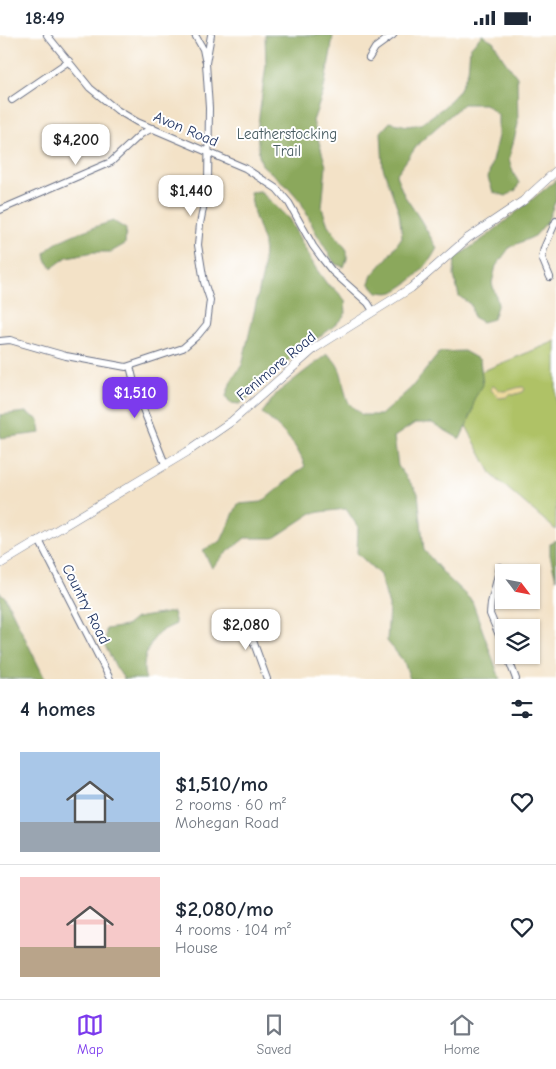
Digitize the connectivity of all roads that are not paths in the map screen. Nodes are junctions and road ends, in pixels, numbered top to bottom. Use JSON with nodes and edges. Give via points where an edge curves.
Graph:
{"nodes":[{"id":1,"x":47,"y":35,"type":"edge"},
{"id":2,"x":195,"y":35,"type":"edge"},
{"id":3,"x":211,"y":35,"type":"edge"},
{"id":4,"x":393,"y":35,"type":"edge"},
{"id":5,"x":368,"y":58,"type":"dead end"},
{"id":6,"x":69,"y":61,"type":"junction"},
{"id":7,"x":206,"y":63,"type":"junction"},
{"id":8,"x":12,"y":100,"type":"dead end"},
{"id":9,"x":153,"y":129,"type":"junction"},
{"id":10,"x":208,"y":151,"type":"junction"},
{"id":11,"x":556,"y":171,"type":"edge"},
{"id":12,"x":0,"y":211,"type":"edge"},
{"id":13,"x":556,"y":221,"type":"edge"},
{"id":14,"x":550,"y":277,"type":"dead end"},
{"id":15,"x":373,"y":311,"type":"junction"},
{"id":16,"x":0,"y":341,"type":"edge"},
{"id":17,"x":130,"y":366,"type":"junction"},
{"id":18,"x":165,"y":465,"type":"junction"},
{"id":19,"x":39,"y":540,"type":"junction"},
{"id":20,"x":0,"y":564,"type":"edge"},
{"id":21,"x":495,"y":587,"type":"edge"},
{"id":22,"x":244,"y":616,"type":"dead end"},
{"id":23,"x":495,"y":626,"type":"edge"},
{"id":24,"x":510,"y":664,"type":"edge"},
{"id":25,"x":110,"y":679,"type":"edge"},
{"id":26,"x":267,"y":679,"type":"edge"},
{"id":27,"x":516,"y":679,"type":"edge"}],
"edges":[{"from":1,"to":6,"type":"street","name":"Avon Road"},
{"from":2,"to":7,"type":"street"},
{"from":3,"to":7,"type":"street"},
{"from":4,"to":5,"type":"street","via":[[374,48]]},
{"from":6,"to":8,"type":"street"},
{"from":6,"to":9,"type":"street","name":"Avon Road","via":[[104,100]]},
{"from":7,"to":10,"type":"street"},
{"from":9,"to":10,"type":"street","name":"Avon Road"},
{"from":9,"to":12,"type":"street","via":[[141,134],[111,162]]},
{"from":10,"to":15,"type":"street","name":"Avon Road","via":[[245,168],[277,189],[332,271]]},
{"from":10,"to":17,"type":"street","via":[[208,183],[198,245],[210,300],[207,324],[182,347]]},
{"from":11,"to":15,"type":"street","name":"Fenimore Road","via":[[523,201],[468,238],[412,288]]},
{"from":13,"to":14,"type":"street","via":[[542,259]]},
{"from":15,"to":18,"type":"street","name":"Fenimore Road","via":[[316,347],[232,421]]},
{"from":16,"to":17,"type":"street","via":[[10,340],[103,364]]},
{"from":17,"to":18,"type":"street","via":[[137,394]]},
{"from":18,"to":19,"type":"street","name":"Fenimore Road"},
{"from":19,"to":20,"type":"street","name":"Fenimore Road"},
{"from":19,"to":25,"type":"street","name":"Country Road"},
{"from":21,"to":23,"type":"street","via":[[490,614]]},
{"from":22,"to":26,"type":"street"},
{"from":24,"to":27,"type":"street"}]}
